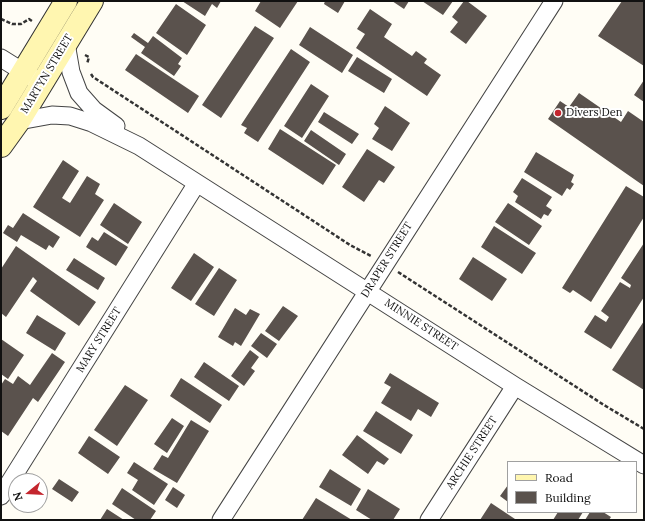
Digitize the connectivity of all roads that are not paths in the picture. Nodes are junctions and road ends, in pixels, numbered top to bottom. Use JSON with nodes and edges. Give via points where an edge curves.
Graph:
{"nodes":[{"id":1,"x":66,"y":1,"type":"edge"},
{"id":2,"x":92,"y":1,"type":"edge"},
{"id":3,"x":550,"y":2,"type":"edge"},
{"id":4,"x":66,"y":43,"type":"junction"},
{"id":5,"x":1,"y":58,"type":"edge"},
{"id":6,"x":23,"y":72,"type":"junction"},
{"id":7,"x":41,"y":84,"type":"junction"},
{"id":8,"x":1,"y":108,"type":"edge"},
{"id":9,"x":19,"y":122,"type":"junction"},
{"id":10,"x":1,"y":146,"type":"edge"},
{"id":11,"x":139,"y":146,"type":"junction"},
{"id":12,"x":197,"y":183,"type":"junction"},
{"id":13,"x":368,"y":291,"type":"junction"},
{"id":14,"x":515,"y":386,"type":"junction"},
{"id":15,"x":644,"y":465,"type":"edge"},
{"id":16,"x":1,"y":496,"type":"edge"},
{"id":17,"x":221,"y":520,"type":"edge"},
{"id":18,"x":429,"y":520,"type":"edge"}],
"edges":[{"from":1,"to":6,"type":"street","name":"MARTYN STREET"},
{"from":2,"to":4,"type":"street","name":"MARTYN STREET"},
{"from":3,"to":13,"type":"street","name":"DRAPER STREET"},
{"from":4,"to":7,"type":"street","name":"MARTYN STREET"},
{"from":4,"to":11,"type":"street","name":"MINNIE STREET","via":[[74,82],[86,102]]},
{"from":5,"to":6,"type":"street"},
{"from":6,"to":7,"type":"street"},
{"from":6,"to":8,"type":"street","name":"MARTYN STREET"},
{"from":7,"to":9,"type":"street","name":"MARTYN STREET"},
{"from":9,"to":10,"type":"street","name":"MARTYN STREET"},
{"from":9,"to":11,"type":"street","name":"MINNIE STREET","via":[[52,114],[70,116],[92,123]]},
{"from":11,"to":12,"type":"street","name":"MINNIE STREET"},
{"from":12,"to":13,"type":"street","name":"MINNIE STREET"},
{"from":12,"to":16,"type":"street","name":"MARY STREET"},
{"from":13,"to":14,"type":"street","name":"MINNIE STREET"},
{"from":13,"to":17,"type":"street","name":"DRAPER STREET"},
{"from":14,"to":15,"type":"street","name":"MINNIE STREET"},
{"from":14,"to":18,"type":"street","name":"ARCHIE STREET"}]}
